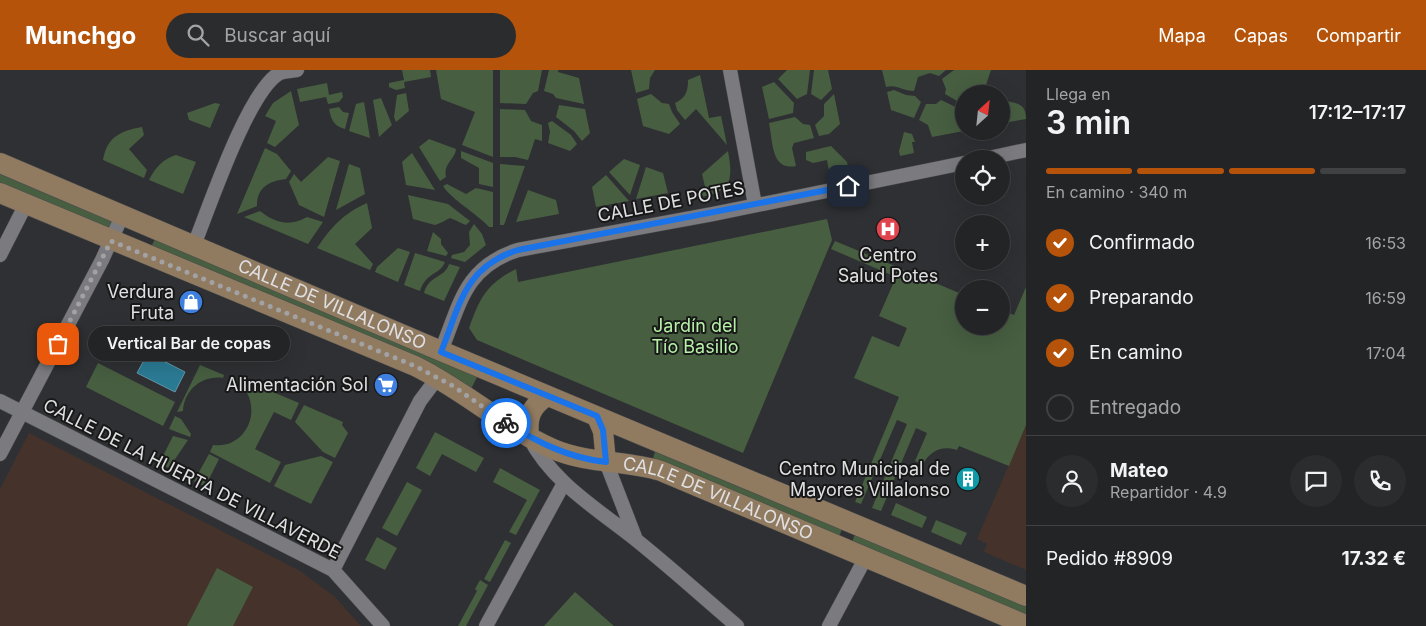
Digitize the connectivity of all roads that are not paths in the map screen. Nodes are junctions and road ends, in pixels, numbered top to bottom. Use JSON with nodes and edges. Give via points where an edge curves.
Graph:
{"nodes":[{"id":1,"x":296,"y":70,"type":"edge"},
{"id":2,"x":730,"y":70,"type":"edge"},
{"id":3,"x":1026,"y":150,"type":"edge"},
{"id":4,"x":1010,"y":153,"type":"edge"},
{"id":5,"x":0,"y":163,"type":"edge"},
{"id":6,"x":955,"y":165,"type":"edge"},
{"id":7,"x":0,"y":193,"type":"edge"},
{"id":8,"x":26,"y":204,"type":"junction"},
{"id":9,"x":755,"y":205,"type":"junction"},
{"id":10,"x":122,"y":216,"type":"junction"},
{"id":11,"x":111,"y":241,"type":"junction"},
{"id":12,"x":194,"y":245,"type":"junction"},
{"id":13,"x":0,"y":255,"type":"edge"},
{"id":14,"x":441,"y":352,"type":"junction"},
{"id":15,"x":438,"y":377,"type":"junction"},
{"id":16,"x":547,"y":396,"type":"junction"},
{"id":17,"x":0,"y":401,"type":"edge"},
{"id":18,"x":22,"y":412,"type":"junction"},
{"id":19,"x":597,"y":416,"type":"junction"},
{"id":20,"x":529,"y":437,"type":"junction"},
{"id":21,"x":0,"y":454,"type":"edge"},
{"id":22,"x":606,"y":462,"type":"junction"},
{"id":23,"x":564,"y":483,"type":"junction"},
{"id":24,"x":636,"y":540,"type":"junction"},
{"id":25,"x":866,"y":557,"type":"junction"},
{"id":26,"x":333,"y":570,"type":"junction"},
{"id":27,"x":1026,"y":596,"type":"edge"},
{"id":28,"x":1026,"y":625,"type":"edge"},
{"id":29,"x":383,"y":626,"type":"edge"},
{"id":30,"x":486,"y":626,"type":"edge"},
{"id":31,"x":736,"y":626,"type":"edge"},
{"id":32,"x":828,"y":626,"type":"edge"}],
"edges":[{"from":1,"to":12,"type":"street","via":[[278,74],[246,117]]},
{"from":2,"to":9,"type":"street"},
{"from":3,"to":4,"type":"street"},
{"from":5,"to":10,"type":"main road","name":"CALLE DE VILLALONSO"},
{"from":6,"to":9,"type":"street","name":"CALLE DE POTES"},
{"from":7,"to":8,"type":"main road","name":"CALLE DE VILLALONSO"},
{"from":8,"to":11,"type":"main road","name":"CALLE DE VILLALONSO"},
{"from":8,"to":13,"type":"street"},
{"from":9,"to":14,"type":"street","name":"CALLE DE POTES","via":[[500,256],[486,265],[469,285]]},
{"from":10,"to":11,"type":"street"},
{"from":10,"to":12,"type":"main road","name":"CALLE DE VILLALONSO"},
{"from":11,"to":15,"type":"main road","name":"CALLE DE VILLALONSO"},
{"from":11,"to":18,"type":"street"},
{"from":12,"to":14,"type":"main road","name":"CALLE DE VILLALONSO"},
{"from":14,"to":16,"type":"main road","name":"CALLE DE VILLALONSO"},
{"from":15,"to":20,"type":"main road","name":"CALLE DE VILLALONSO"},
{"from":15,"to":26,"type":"street","via":[[420,401]]},
{"from":16,"to":19,"type":"main road","name":"CALLE DE VILLALONSO"},
{"from":16,"to":20,"type":"main road","via":[[531,411]]},
{"from":17,"to":18,"type":"street","name":"CALLE DE LA HUERTA DE VILLAVERDE"},
{"from":18,"to":21,"type":"street"},
{"from":18,"to":26,"type":"street","name":"CALLE DE LA HUERTA DE VILLAVERDE"},
{"from":19,"to":22,"type":"main road","via":[[603,430]]},
{"from":19,"to":27,"type":"main road","name":"CALLE DE VILLALONSO"},
{"from":20,"to":22,"type":"main road","name":"CALLE DE VILLALONSO","via":[[570,456]]},
{"from":20,"to":23,"type":"street","via":[[545,464]]},
{"from":22,"to":24,"type":"street"},
{"from":22,"to":25,"type":"main road","name":"CALLE DE VILLALONSO","via":[[638,465],[661,472]]},
{"from":23,"to":24,"type":"street"},
{"from":23,"to":30,"type":"street"},
{"from":24,"to":31,"type":"street"},
{"from":25,"to":28,"type":"main road","name":"CALLE DE VILLALONSO"},
{"from":25,"to":32,"type":"street"},
{"from":26,"to":29,"type":"street","name":"CALLE DE LA HUERTA DE VILLAVERDE"}]}
